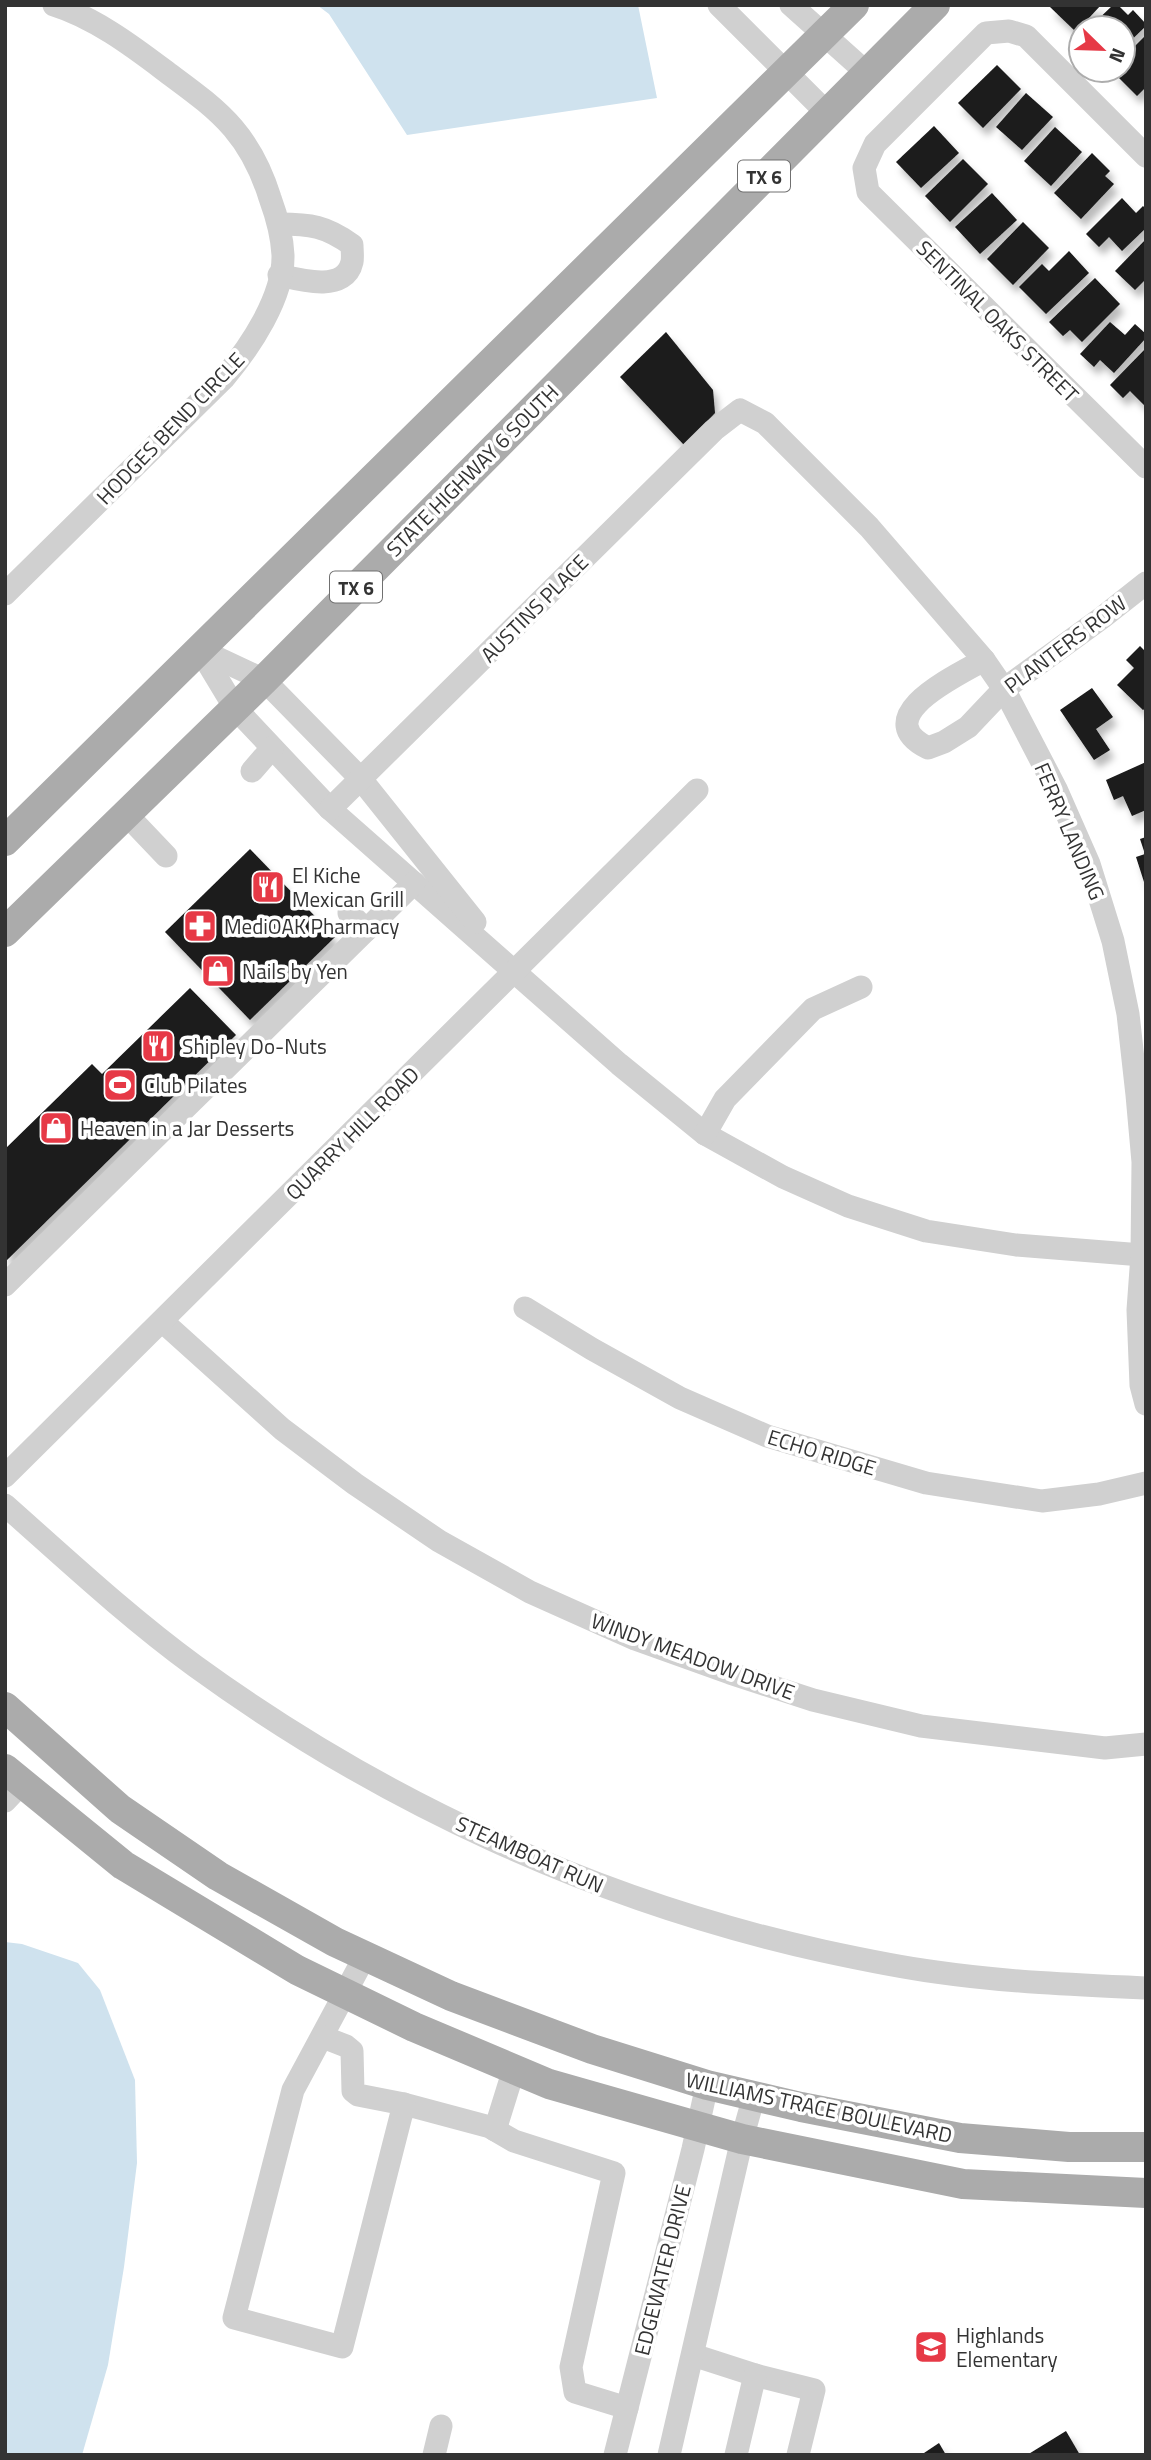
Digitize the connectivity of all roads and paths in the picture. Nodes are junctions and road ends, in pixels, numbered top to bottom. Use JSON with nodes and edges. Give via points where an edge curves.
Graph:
{"nodes":[{"id":1,"x":54,"y":5,"type":"edge"},
{"id":2,"x":719,"y":5,"type":"edge"},
{"id":3,"x":791,"y":5,"type":"edge"},
{"id":4,"x":854,"y":5,"type":"edge"},
{"id":5,"x":935,"y":5,"type":"edge"},
{"id":6,"x":824,"y":35,"type":"junction"},
{"id":7,"x":786,"y":72,"type":"junction"},
{"id":8,"x":867,"y":73,"type":"junction"},
{"id":9,"x":827,"y":113,"type":"junction"},
{"id":10,"x":1146,"y":156,"type":"edge"},
{"id":11,"x":279,"y":224,"type":"junction"},
{"id":12,"x":279,"y":275,"type":"junction"},
{"id":13,"x":740,"y":410,"type":"joint"},
{"id":14,"x":1146,"y":467,"type":"edge"},
{"id":15,"x":1146,"y":583,"type":"edge"},
{"id":16,"x":5,"y":594,"type":"edge"},
{"id":17,"x":200,"y":650,"type":"junction"},
{"id":18,"x":984,"y":660,"type":"junction"},
{"id":19,"x":264,"y":680,"type":"junction"},
{"id":20,"x":1003,"y":688,"type":"junction"},
{"id":21,"x":235,"y":708,"type":"junction"},
{"id":22,"x":272,"y":748,"type":"junction"},
{"id":23,"x":252,"y":771,"type":"dead end"},
{"id":24,"x":360,"y":778,"type":"junction"},
{"id":25,"x":697,"y":790,"type":"dead end"},
{"id":26,"x":330,"y":809,"type":"junction"},
{"id":27,"x":126,"y":814,"type":"junction"},
{"id":28,"x":5,"y":841,"type":"edge"},
{"id":29,"x":166,"y":856,"type":"dead end"},
{"id":30,"x":414,"y":883,"type":"junction"},
{"id":31,"x":349,"y":913,"type":"dead end"},
{"id":32,"x":366,"y":930,"type":"junction"},
{"id":33,"x":5,"y":932,"type":"edge"},
{"id":34,"x":514,"y":971,"type":"junction"},
{"id":35,"x":862,"y":987,"type":"dead end"},
{"id":36,"x":705,"y":1134,"type":"junction"},
{"id":37,"x":1144,"y":1255,"type":"edge"},
{"id":38,"x":5,"y":1285,"type":"edge"},
{"id":39,"x":525,"y":1308,"type":"dead end"},
{"id":40,"x":162,"y":1321,"type":"junction"},
{"id":41,"x":1146,"y":1404,"type":"edge"},
{"id":42,"x":5,"y":1476,"type":"edge"},
{"id":43,"x":1146,"y":1483,"type":"edge"},
{"id":44,"x":5,"y":1505,"type":"edge"},
{"id":45,"x":5,"y":1707,"type":"edge"},
{"id":46,"x":1146,"y":1744,"type":"edge"},
{"id":47,"x":11,"y":1784,"type":"edge"},
{"id":48,"x":365,"y":1956,"type":"junction"},
{"id":49,"x":1146,"y":1988,"type":"edge"},
{"id":50,"x":346,"y":1994,"type":"junction"},
{"id":51,"x":323,"y":2036,"type":"junction"},
{"id":52,"x":514,"y":2069,"type":"junction"},
{"id":53,"x":707,"y":2085,"type":"junction"},
{"id":54,"x":754,"y":2096,"type":"junction"},
{"id":55,"x":404,"y":2104,"type":"junction"},
{"id":56,"x":697,"y":2126,"type":"junction"},
{"id":57,"x":495,"y":2130,"type":"junction"},
{"id":58,"x":742,"y":2139,"type":"junction"},
{"id":59,"x":1146,"y":2147,"type":"edge"},
{"id":60,"x":1146,"y":2193,"type":"edge"},
{"id":61,"x":693,"y":2355,"type":"junction"},
{"id":62,"x":755,"y":2375,"type":"junction"},
{"id":63,"x":627,"y":2408,"type":"junction"},
{"id":64,"x":441,"y":2426,"type":"dead end"},
{"id":65,"x":434,"y":2455,"type":"edge"},
{"id":66,"x":615,"y":2455,"type":"edge"},
{"id":67,"x":669,"y":2455,"type":"edge"},
{"id":68,"x":736,"y":2455,"type":"edge"},
{"id":69,"x":798,"y":2455,"type":"edge"}],
"edges":[{"from":1,"to":11,"type":"street","name":"HODGES BEND CIRCLE","via":[[136,49],[207,102],[251,152]]},
{"from":2,"to":7,"type":"street"},
{"from":3,"to":6,"type":"street"},
{"from":4,"to":6,"type":"main road","number":"TX 6"},
{"from":5,"to":8,"type":"main road","name":"STATE HIGHWAY 6 SOUTH","number":"TX 6"},
{"from":6,"to":7,"type":"main road","number":"TX 6"},
{"from":6,"to":8,"type":"street"},
{"from":7,"to":9,"type":"street"},
{"from":7,"to":17,"type":"main road","number":"TX 6"},
{"from":8,"to":9,"type":"main road","name":"STATE HIGHWAY 6 SOUTH","number":"TX 6"},
{"from":9,"to":19,"type":"main road","name":"STATE HIGHWAY 6 SOUTH","number":"TX 6"},
{"from":10,"to":14,"type":"street","name":"SENTINAL OAKS STREET","via":[[1026,36],[998,30],[986,33],[875,144],[864,168],[868,192]]},
{"from":11,"to":12,"type":"street","name":"HODGES BEND CIRCLE","via":[[283,258]]},
{"from":11,"to":12,"type":"street","via":[[310,224],[336,232],[352,245],[351,265],[341,278],[316,283]]},
{"from":12,"to":16,"type":"street","name":"HODGES BEND CIRCLE","via":[[263,321],[224,378]]},
{"from":13,"to":18,"type":"street","name":"FERRY LANDING","via":[[765,423],[869,527]]},
{"from":13,"to":24,"type":"street","name":"AUSTINS PLACE"},
{"from":15,"to":20,"type":"street","name":"PLANTERS ROW"},
{"from":17,"to":19,"type":"street"},
{"from":17,"to":21,"type":"street"},
{"from":17,"to":28,"type":"main road","number":"TX 6"},
{"from":18,"to":20,"type":"street","name":"FERRY LANDING"},
{"from":18,"to":20,"type":"street","name":"PLANTERS ROW","via":[[914,705],[906,721],[908,731],[928,748],[944,742],[968,727]]},
{"from":19,"to":21,"type":"main road","name":"STATE HIGHWAY 6 SOUTH","number":"TX 6"},
{"from":19,"to":24,"type":"street"},
{"from":20,"to":37,"type":"street","name":"FERRY LANDING","via":[[1089,864],[1113,942],[1128,1014],[1137,1095]]},
{"from":21,"to":22,"type":"street"},
{"from":21,"to":27,"type":"main road","name":"STATE HIGHWAY 6 SOUTH","number":"TX 6"},
{"from":22,"to":23,"type":"street"},
{"from":22,"to":26,"type":"street"},
{"from":24,"to":26,"type":"street","name":"AUSTINS PLACE"},
{"from":24,"to":34,"type":"street"},
{"from":25,"to":34,"type":"street","name":"QUARRY HILL ROAD"},
{"from":26,"to":30,"type":"street"},
{"from":27,"to":29,"type":"street"},
{"from":27,"to":33,"type":"main road","name":"STATE HIGHWAY 6 SOUTH","number":"TX 6"},
{"from":30,"to":32,"type":"street"},
{"from":30,"to":34,"type":"street"},
{"from":31,"to":32,"type":"street"},
{"from":32,"to":38,"type":"street"},
{"from":34,"to":36,"type":"street"},
{"from":34,"to":40,"type":"street","name":"QUARRY HILL ROAD"},
{"from":35,"to":36,"type":"street","via":[[813,1009],[725,1099]]},
{"from":36,"to":37,"type":"street","via":[[848,1206],[926,1231],[1016,1245]]},
{"from":37,"to":41,"type":"street","name":"FERRY LANDING","via":[[1138,1310]]},
{"from":39,"to":43,"type":"street","name":"ECHO RIDGE","via":[[705,1409],[767,1436],[926,1483],[1042,1501]]},
{"from":40,"to":42,"type":"street","name":"QUARRY HILL ROAD"},
{"from":40,"to":46,"type":"street","name":"WINDY MEADOW DRIVE","via":[[282,1429],[439,1541],[530,1592],[635,1639],[813,1700],[921,1726],[1105,1748]]},
{"from":44,"to":49,"type":"street","name":"STEAMBOAT RUN","via":[[119,1606],[194,1665],[285,1727],[370,1777],[529,1857],[692,1916],[857,1958],[935,1972]]},
{"from":45,"to":48,"type":"main road","name":"WILLIAMS TRACE BOULEVARD","via":[[120,1809],[218,1876]]},
{"from":47,"to":50,"type":"main road","name":"WILLIAMS TRACE BOULEVARD","via":[[123,1865],[297,1970]]},
{"from":48,"to":50,"type":"street"},
{"from":48,"to":53,"type":"main road","name":"WILLIAMS TRACE BOULEVARD","via":[[489,2011]]},
{"from":50,"to":51,"type":"street"},
{"from":50,"to":52,"type":"main road","name":"WILLIAMS TRACE BOULEVARD"},
{"from":51,"to":55,"type":"street","via":[[352,2051],[353,2091]]},
{"from":51,"to":55,"type":"street","via":[[293,2090],[234,2318],[342,2347]]},
{"from":52,"to":56,"type":"main road","name":"WILLIAMS TRACE BOULEVARD","via":[[549,2084]]},
{"from":52,"to":57,"type":"street"},
{"from":53,"to":54,"type":"main road","name":"WILLIAMS TRACE BOULEVARD"},
{"from":53,"to":56,"type":"street","name":"EDGEWATER DRIVE"},
{"from":54,"to":58,"type":"street"},
{"from":54,"to":59,"type":"main road","name":"WILLIAMS TRACE BOULEVARD","via":[[960,2138],[1069,2147]]},
{"from":55,"to":57,"type":"street"},
{"from":56,"to":58,"type":"main road","name":"WILLIAMS TRACE BOULEVARD"},
{"from":56,"to":63,"type":"street","name":"EDGEWATER DRIVE"},
{"from":57,"to":63,"type":"street","via":[[513,2141],[614,2173],[571,2367],[575,2392]]},
{"from":58,"to":60,"type":"main road","name":"WILLIAMS TRACE BOULEVARD","via":[[963,2184]]},
{"from":58,"to":61,"type":"street"},
{"from":61,"to":62,"type":"street"},
{"from":61,"to":67,"type":"street"},
{"from":62,"to":68,"type":"street"},
{"from":62,"to":69,"type":"street","via":[[814,2390]]},
{"from":63,"to":66,"type":"street","name":"EDGEWATER DRIVE"},
{"from":64,"to":65,"type":"street"}]}
